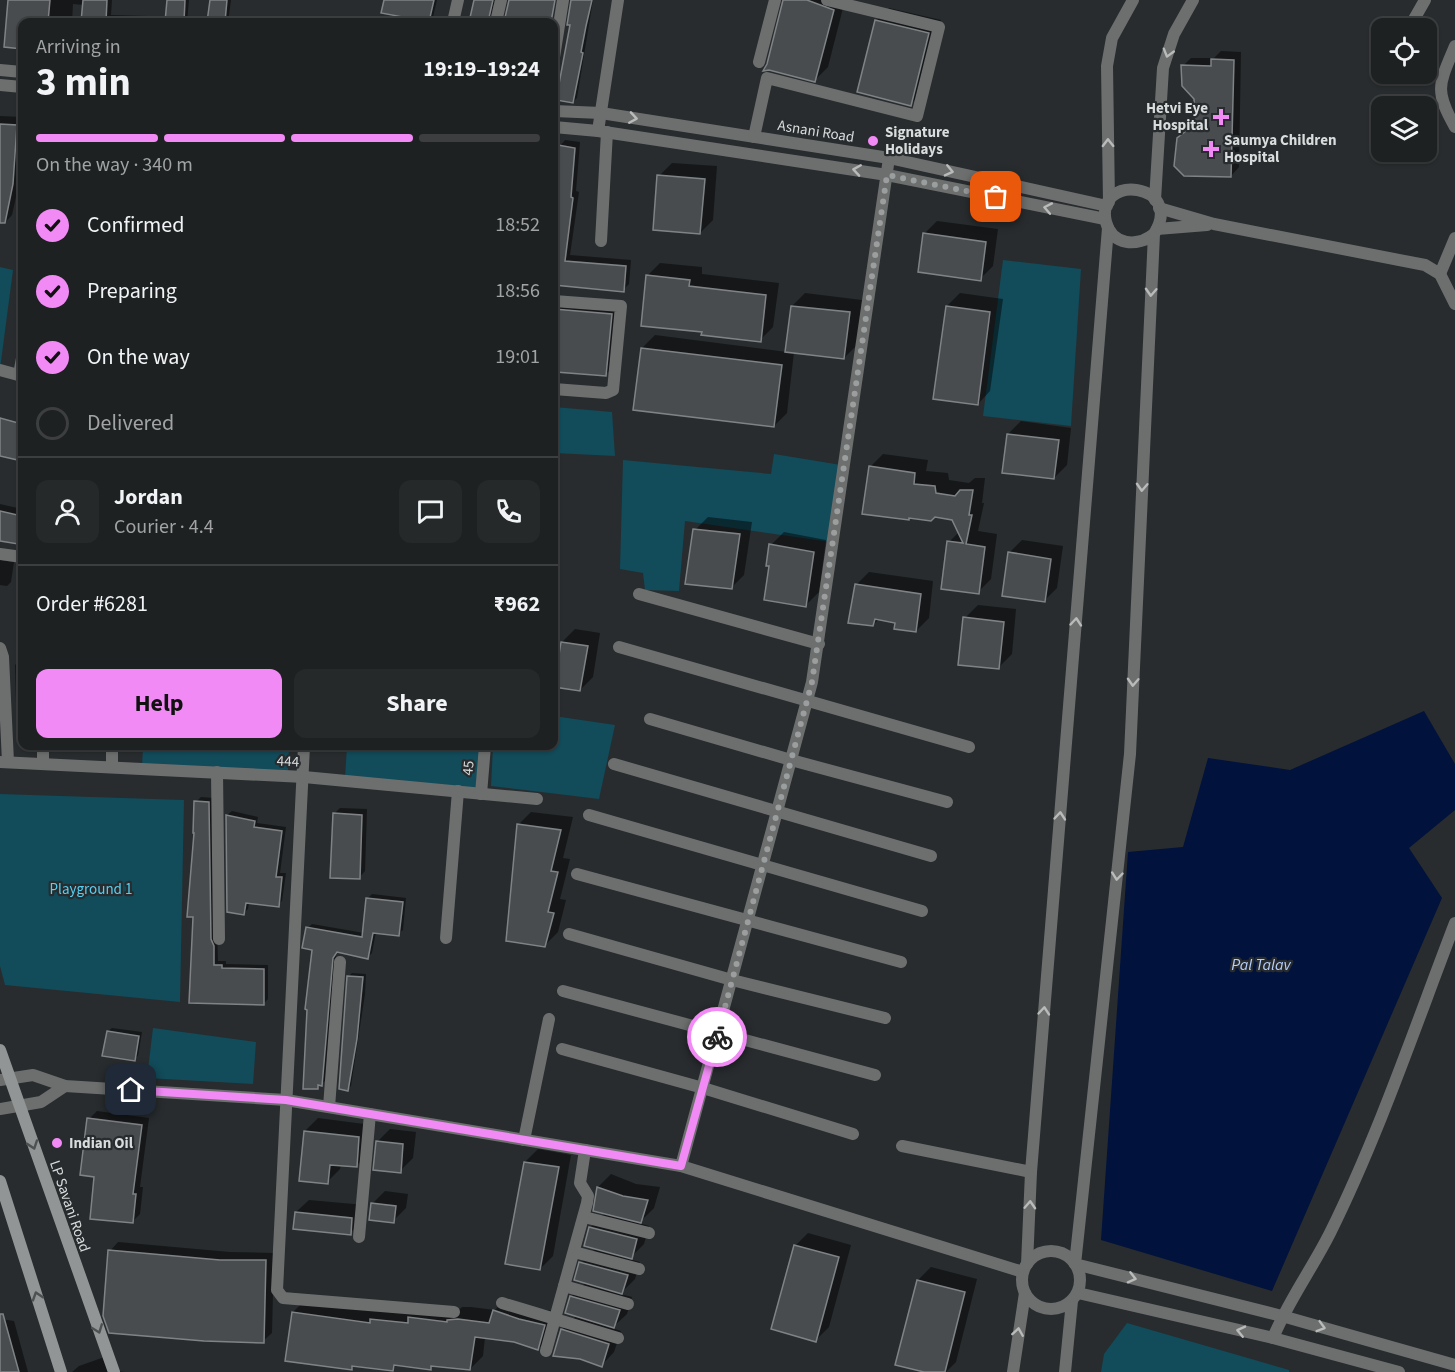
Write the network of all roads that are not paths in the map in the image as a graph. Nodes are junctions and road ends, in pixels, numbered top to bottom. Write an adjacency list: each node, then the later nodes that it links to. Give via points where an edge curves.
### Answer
1 (458, 0): 10 (street)
2 (501, 0): 11 (street)
3 (563, 0): 13 (street)
4 (618, 0): 21 (street)
5 (775, 0): 15 (street)
6 (827, 0): 25 (street, via 939,27 917,116 767,78)
7 (1132, 0): 28 (street, one-way to 7, via 1107,66 1112,38)
8 (1192, 0): 29 (street, one-way to 29, via 1174,34 1163,68)
9 (1425, 0): 12 (street)
10 (454, 18)
11 (497, 18)
12 (1415, 18)
13 (558, 32)
14 (1455, 46): 23 (street, via 1440,94)
15 (759, 62)
16 (0, 70): 17 (street)
17 (18, 72)
18 (0, 85): 19 (street)
19 (18, 87)
20 (558, 111): 21 (street, Asnani Road)
21 (601, 113): 24 (street); 25 (street, Asnani Road, one-way to 25)
22 (558, 127): 24 (street)
23 (1455, 127)
24 (603, 131): 27 (street, one-way to 24); 34 (street)
25 (754, 137): 26 (street, Asnani Road)
26 (890, 158): 27 (street); 28 (street, Asnani Road, one-way to 28)
27 (887, 175): 30 (street, one-way to 27); 44 (street)
28 (1108, 204): 29 (street, via 1123,190 1132,188 1149,194); 30 (street)
29 (1157, 204): 31 (street); 32 (street, via 1161,217)
30 (1107, 224): 32 (street, via 1113,236 1130,243 1138,243); 99 (street, one-way to 30)
31 (1214, 224): 32 (street); 35 (street, via 1385,256 1425,265)
32 (1155, 232): 105 (street, one-way to 105, via 1130,754)
33 (1455, 238): 35 (street)
34 (602, 241)
35 (1440, 274): 37 (street)
36 (558, 301): 40 (street, via 621,306 613,390 606,393)
37 (1455, 304)
38 (0, 370): 39 (street)
39 (18, 374)
40 (558, 389)
41 (0, 554): 42 (street)
42 (18, 556)
43 (639, 594): 44 (street)
44 (819, 644): 47 (street)
45 (619, 647): 47 (street)
46 (0, 648): 55 (street)
47 (807, 700): 49 (street); 54 (street)
48 (650, 719): 54 (street)
49 (969, 747)
50 (43, 750): 56 (street)
51 (112, 750): 58 (street)
52 (304, 750): 60 (street)
53 (485, 750): 62 (street, 45)
54 (791, 760): 64 (street); 65 (street)
55 (4, 762): 56 (street, 444)
56 (43, 763): 58 (street, 444)
57 (614, 765): 65 (street)
58 (112, 766): 59 (street, 444)
59 (218, 772): 60 (street, 444); 75 (street)
60 (304, 777): 61 (street, 444); 89 (street)
61 (458, 791): 62 (street, 444); 74 (street)
62 (481, 794): 63 (street, 444)
63 (537, 799)
64 (947, 802)
65 (777, 811): 67 (street); 68 (street)
66 (589, 815): 68 (street)
67 (931, 856)
68 (763, 865): 70 (street); 71 (street)
69 (577, 874): 71 (street)
70 (922, 911)
71 (748, 922): 77 (street); 78 (street)
72 (1455, 923): 114 (street, via 1329,1234)
73 (569, 934): 78 (street)
74 (446, 938)
75 (219, 939)
76 (340, 962): 91 (street)
77 (901, 962)
78 (732, 980): 80 (street); 82 (street)
79 (563, 991): 82 (street)
80 (885, 1018)
81 (549, 1019): 95 (street)
82 (718, 1031): 85 (street); 88 (street)
83 (562, 1049): 88 (street)
84 (0, 1050): 86 (main road, LP Savani Road)
85 (875, 1075)
86 (5, 1079): 87 (street, via 33,1075); 90 (main road, LP Savani Road)
87 (65, 1086): 89 (street); 90 (street, via 41,1102)
88 (703, 1088): 94 (street); 98 (street)
89 (286, 1100): 91 (street); 113 (street, via 277,1290 283,1298)
90 (19, 1106): 92 (street); 122 (main road, LP Savani Road, one-way to 122)
91 (329, 1107): 93 (street)
92 (0, 1109)
93 (370, 1114): 95 (street); 103 (street)
94 (853, 1134)
95 (524, 1140): 97 (street)
96 (902, 1146): 99 (street)
97 (585, 1150): 98 (street); 101 (street, via 580,1183 588,1196)
98 (681, 1166): 106 (street)
99 (1031, 1172): 106 (street, one-way to 99)
100 (0, 1181): 121 (main road, one-way to 100)
101 (584, 1216): 102 (street); 104 (street)
102 (649, 1233)
103 (358, 1237)
104 (574, 1252): 107 (street); 108 (street)
105 (1075, 1264): 106 (street, via 1051,1251 1042,1253); 110 (street, via 1080,1274); 114 (street, one-way to 114)
106 (1025, 1268): 109 (street)
107 (639, 1269)
108 (564, 1286): 112 (street); 115 (street)
109 (1025, 1293): 110 (street, via 1035,1305 1054,1310); 120 (street, one-way to 109)
110 (1075, 1297): 117 (street, one-way to 110); 124 (street)
111 (502, 1303): 115 (street)
112 (628, 1304)
113 (454, 1312)
114 (1282, 1316): 117 (street); 119 (street, one-way to 119)
115 (555, 1319): 116 (street); 118 (street)
116 (618, 1338)
117 (1273, 1338): 125 (street)
118 (546, 1351)
119 (1455, 1365)
120 (1013, 1366): 123 (street)
121 (61, 1372)
122 (114, 1372)
123 (1006, 1372)
124 (1065, 1372)
125 (1399, 1372)

